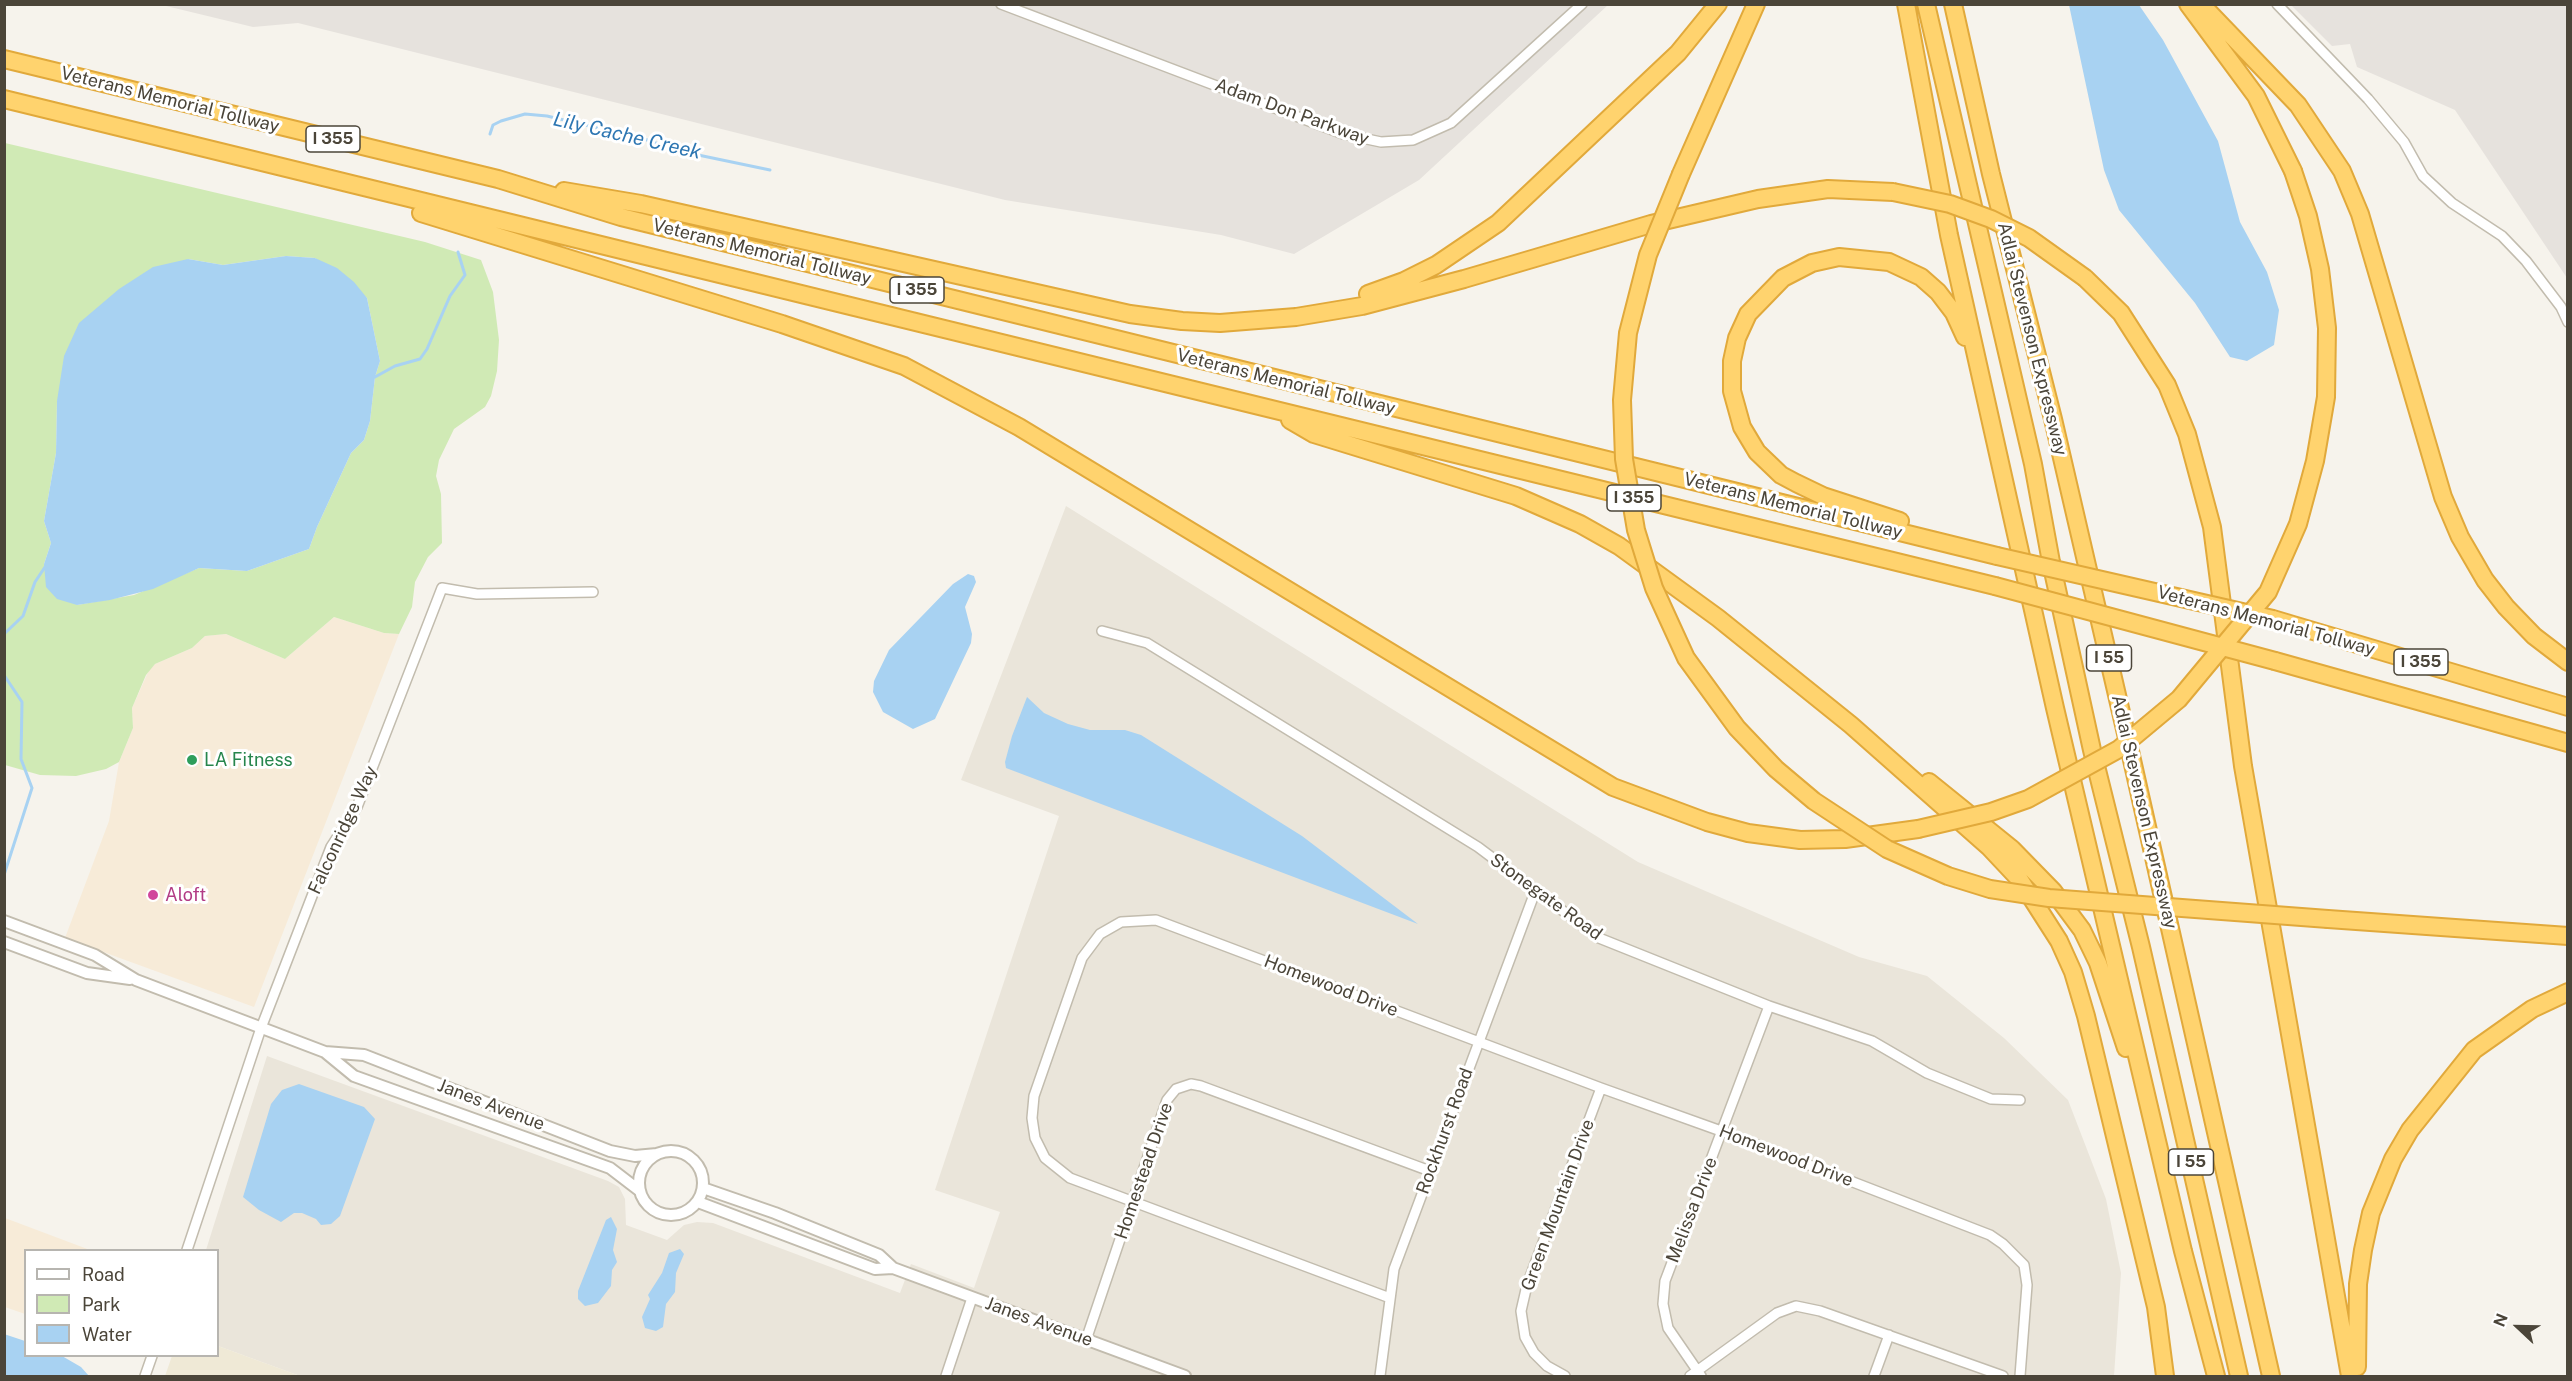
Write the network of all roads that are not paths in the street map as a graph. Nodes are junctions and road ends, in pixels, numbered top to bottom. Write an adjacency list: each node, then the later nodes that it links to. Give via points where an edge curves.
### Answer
1 (1001, 4): 2 (street, Adam Don Parkway, via 1343,134 1381,142 1413,140 1451,123)
2 (1582, 4)
3 (1718, 4): 15 (highway, via 1678,53 1479,237 1404,281)
4 (1756, 4): 28 (highway, bridge, via 1648,255 1628,333 1621,420 1626,476 1644,560 1676,639 1708,692 1737,728 1776,769 1836,816 1887,849 1948,876 1990,889 2049,898)
5 (1906, 4): 18 (highway, via 1949,235)
6 (1926, 4): 64 (highway, Adlai Stevenson Expressway / I 55, via 2033,464 2092,750)
7 (1953, 4): 65 (highway, Adlai Stevenson Expressway / I 55, via 2075,511)
8 (2188, 4): 13 (highway, bridge, via 2256,96 2293,171 2320,269 2327,328 2326,397 2315,461 2298,524 2268,592 2179,699 2119,749 2028,799 1991,812 1918,829 1845,839 1800,840 1748,833 1678,813 1613,787 1019,427 904,366 782,324)
9 (2200, 4): 22 (highway, via 2298,105 2342,171 2360,214 2443,497 2460,537 2506,607 2534,636)
10 (2277, 4): 16 (street, via 2368,99 2404,142 2423,176 2452,203 2502,236 2526,261)
11 (4, 59): 14 (highway, Veterans Memorial Tollway / I 355)
12 (4, 99): 13 (highway, Veterans Memorial Tollway / I 355)
13 (274, 167): 17 (highway, Veterans Memorial Tollway / I 355)
14 (498, 179): 15 (highway, via 641,204 1130,314 1220,323); 19 (highway, Veterans Memorial Tollway / I 355, via 621,217)
15 (1296, 317): 66 (highway, bridge, via 1373,303 1651,224 1758,199 1828,189 1893,192 1950,204 1991,219 2029,238 2085,278 2121,313 2168,385 2187,434 2212,527 2243,765)
16 (2568, 322)
17 (1274, 411): 24 (highway, via 1314,434 1516,496 1580,524 1619,546 1718,618); 25 (highway, Veterans Memorial Tollway / I 355, bridge, via 1995,586)
18 (2007, 485): 19 (highway, via 1964,335 1954,313 1921,278 1873,258 1823,259 1783,278 1748,314 1735,348 1732,391 1742,427 1768,464 1823,496 1950,536); 38 (highway)
19 (1990, 554): 23 (highway, Veterans Memorial Tollway / I 355, bridge, via 2273,619)
20 (593, 592): 33 (street, Falconridge Way, via 477,594 442,588 357,807 331,847)
21 (1102, 631): 26 (street, Stonegate Road, via 1147,643 1478,847)
22 (2568, 662)
23 (2568, 707)
24 (1851, 725): 38 (highway, via 1951,798 2012,849 2054,891 2082,930 2098,963); 62 (highway, via 1989,847 2020,880 2059,941 2086,1016 2156,1307)
25 (2568, 743)
26 (1534, 892): 32 (street, Stonegate Road, via 1599,938); 34 (street, Rockhurst Road)
27 (4, 921): 30 (street, Janes Avenue, via 95,955)
28 (2568, 936)
29 (4, 942): 30 (street, Janes Avenue, via 87,973)
30 (136, 980): 33 (street, Janes Avenue)
31 (2568, 992): 67 (highway, via 2532,1010 2474,1050 2410,1130 2393,1159 2371,1213 2362,1250 2356,1314)
32 (1769, 1006): 37 (street, Stonegate Road, via 1872,1041 1927,1073 1992,1099); 39 (street, Melissa Drive)
33 (261, 1028): 35 (street, Janes Avenue); 46 (street, Falconridge Way)
34 (1478, 1042): 36 (street, Homewood Drive); 41 (street, Rockhurst Road); 45 (street, Homewood Drive, via 1156,920 1121,922 1100,934 1082,958 1034,1096 1032,1118 1035,1138 1053,1165 1070,1178)
35 (325, 1052): 40 (street, Janes Avenue, via 364,1055 610,1151 635,1156); 43 (street, Janes Avenue, via 354,1076 610,1168)
36 (1601, 1089): 39 (street, Homewood Drive); 58 (street, Green Mountain Drive, via 1527,1285 1521,1311 1525,1337 1534,1353)
37 (2020, 1100)
38 (2154, 1127): 63 (highway)
39 (1721, 1131): 53 (street, Melissa Drive, via 1664,1291 1668,1328); 61 (street, Homewood Drive, via 1990,1235 2004,1244 2024,1265 2027,1286)
40 (657, 1154): 42 (street, Janes Avenue, via 668,1151 691,1157 703,1176); 43 (street, via 642,1169)
41 (1430, 1171): 45 (street, Homestead Drive, via 1191,1084 1176,1089 1167,1100); 49 (street, Rockhurst Road, via 1394,1269)
42 (703, 1188): 44 (street); 47 (street, Janes Avenue, via 879,1254)
43 (640, 1191): 44 (street, Janes Avenue, via 650,1208 669,1216 689,1210)
44 (698, 1202): 47 (street, Janes Avenue, via 875,1269)
45 (1133, 1202): 49 (street, Homewood Drive); 51 (street, Homestead Drive)
46 (188, 1249)
47 (893, 1268): 48 (street, Janes Avenue)
48 (972, 1298): 51 (street, Janes Avenue); 55 (street)
49 (1390, 1298): 57 (street, Rockhurst Road)
50 (1889, 1335): 53 (street, via 1796,1306 1777,1313); 59 (street); 60 (street)
51 (1086, 1340): 56 (street, Janes Avenue)
52 (152, 1357): 54 (street)
53 (1696, 1375)
54 (145, 1377)
55 (946, 1377)
56 (1185, 1377)
57 (1380, 1377)
58 (1565, 1377)
59 (1874, 1377)
60 (2003, 1377)
61 (2020, 1377)
62 (2165, 1377)
63 (2216, 1377)
64 (2239, 1377)
65 (2272, 1377)
66 (2350, 1377)
67 (2357, 1377)

